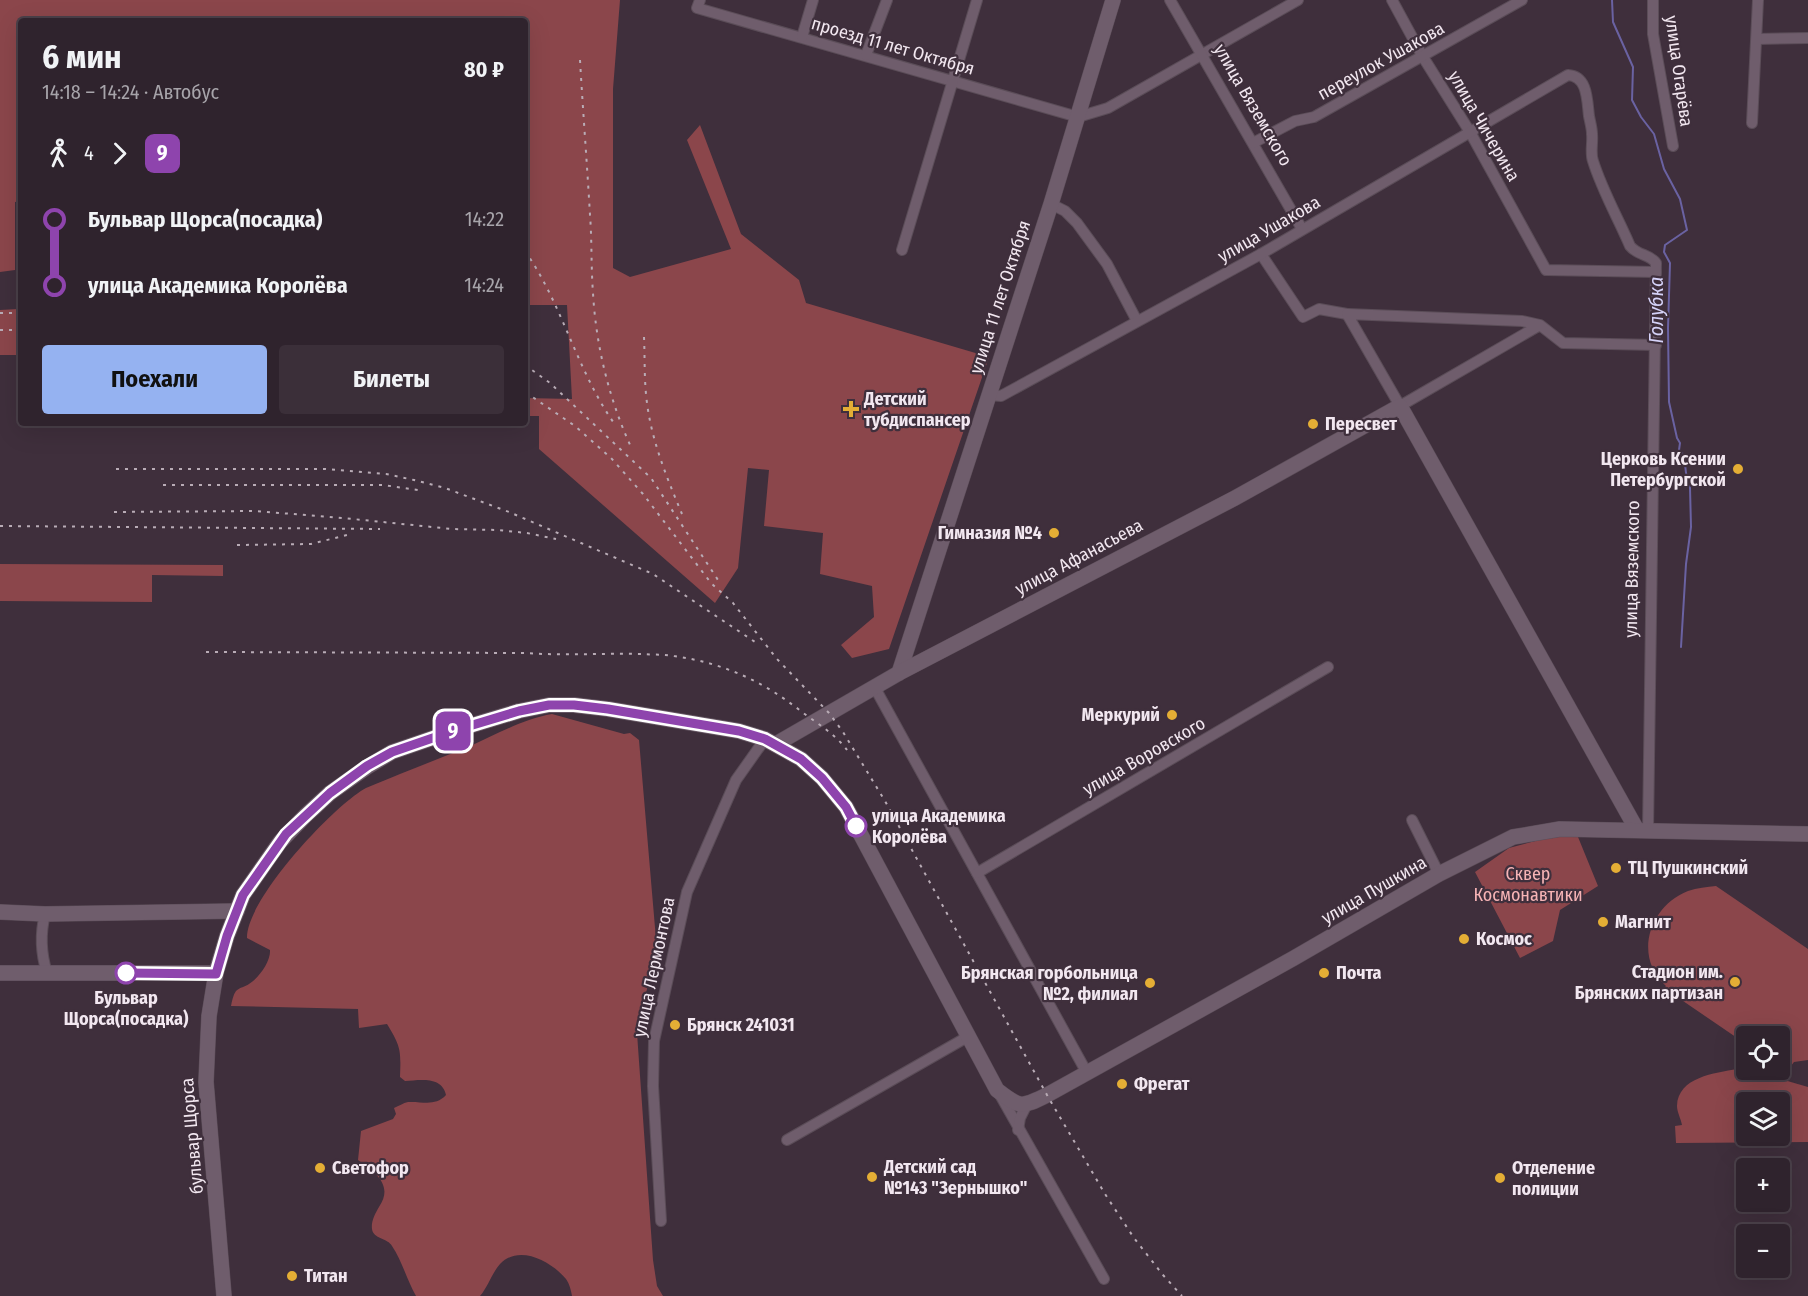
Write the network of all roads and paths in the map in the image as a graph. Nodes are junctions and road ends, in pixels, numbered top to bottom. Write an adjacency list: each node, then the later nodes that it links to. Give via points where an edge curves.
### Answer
1 (813, 0): 12 (street)
2 (887, 0): 15 (street)
3 (977, 0): 18 (street)
4 (1113, 0): 19 (street, улица 11 лет Октября)
5 (1170, 0): 16 (street, улица Вяземского)
6 (1298, 0): 16 (street)
7 (1392, 0): 17 (street, улица Чичерина)
8 (1522, 0): 17 (street, переулок Ушакова)
9 (1653, 0): 23 (street, улица Огарёва, via 1653,34)
10 (1758, 0): 14 (street)
11 (699, 4): 12 (street, проезд 11 лет Октября)
12 (802, 37): 15 (street, проезд 11 лет Октября)
13 (1808, 38): 14 (street)
14 (1757, 39): 20 (street)
15 (866, 55): 18 (street, проезд 11 лет Октября)
16 (1203, 55): 19 (street, via 1108,108); 22 (street, улица Вяземского)
17 (1424, 57): 21 (street, улица Чичерина); 22 (street, переулок Ушакова, via 1314,117 1295,121)
18 (952, 80): 19 (street, проезд 11 лет Октября); 26 (street)
19 (1078, 117): 24 (street, улица 11 лет Октября)
20 (1752, 123)
21 (1470, 132): 25 (street, улица Ушакова); 28 (street, улица Чичерина, via 1546,270); 28 (street, улица Ушакова, via 1573,75 1584,85 1588,98 1592,158 1597,172 1630,246 1653,259)
22 (1253, 143): 25 (street, улица Вяземского)
23 (1673, 146)
24 (1051, 204): 30 (street, via 1077,223 1107,264); 33 (street, улица 11 лет Октября)
25 (1302, 230): 27 (street, улица Ушакова)
26 (902, 250)
27 (1261, 254): 29 (street, via 1303,317 1319,309); 30 (street, улица Ушакова)
28 (1656, 272): 32 (street, улица Вяземского)
29 (1347, 314): 31 (street); 34 (street)
30 (1137, 321): 33 (street, улица Ушакова, via 1001,396)
31 (1540, 325): 32 (street, via 1563,343); 34 (street)
32 (1656, 345): 40 (street, улица Вяземского)
33 (989, 395): 36 (street, улица 11 лет Октября)
34 (1400, 406): 36 (street, улица Афанасьева, via 1234,498); 40 (street)
35 (1328, 667): 42 (street, улица Воровского)
36 (899, 673): 37 (street, улица Афанасьева)
37 (875, 688): 38 (street, улица Афанасьева); 42 (street)
38 (770, 741): 44 (street, via 739,731 574,705 519,711 456,730 392,752 330,793 280,842 243,895); 50 (street, via 801,759 846,807); 56 (street, улица Лермонтова, via 736,780 687,892 654,1041)
39 (1412, 820): 43 (street)
40 (1642, 830): 41 (street, улица Пушкина); 43 (street, улица Пушкина, via 1560,829 1513,837)
41 (1808, 834)
42 (977, 873): 51 (street)
43 (1439, 874): 51 (street, улица Пушкина)
44 (237, 911): 46 (street); 49 (street, бульвар Щорса)
45 (0, 912): 46 (street)
46 (45, 914): 48 (street, via 43,960)
47 (0, 973): 48 (street)
48 (47, 973): 49 (street)
49 (216, 974): 58 (street, бульвар Щорса, via 209,1016 206,1082)
50 (969, 1036): 52 (street); 55 (street)
51 (1088, 1073): 53 (street, улица Пушкина)
52 (997, 1090): 53 (street, via 1015,1104); 54 (street)
53 (1027, 1104): 54 (street)
54 (1018, 1130): 57 (street)
55 (787, 1140)
56 (661, 1221)
57 (1104, 1279)
58 (224, 1296)

